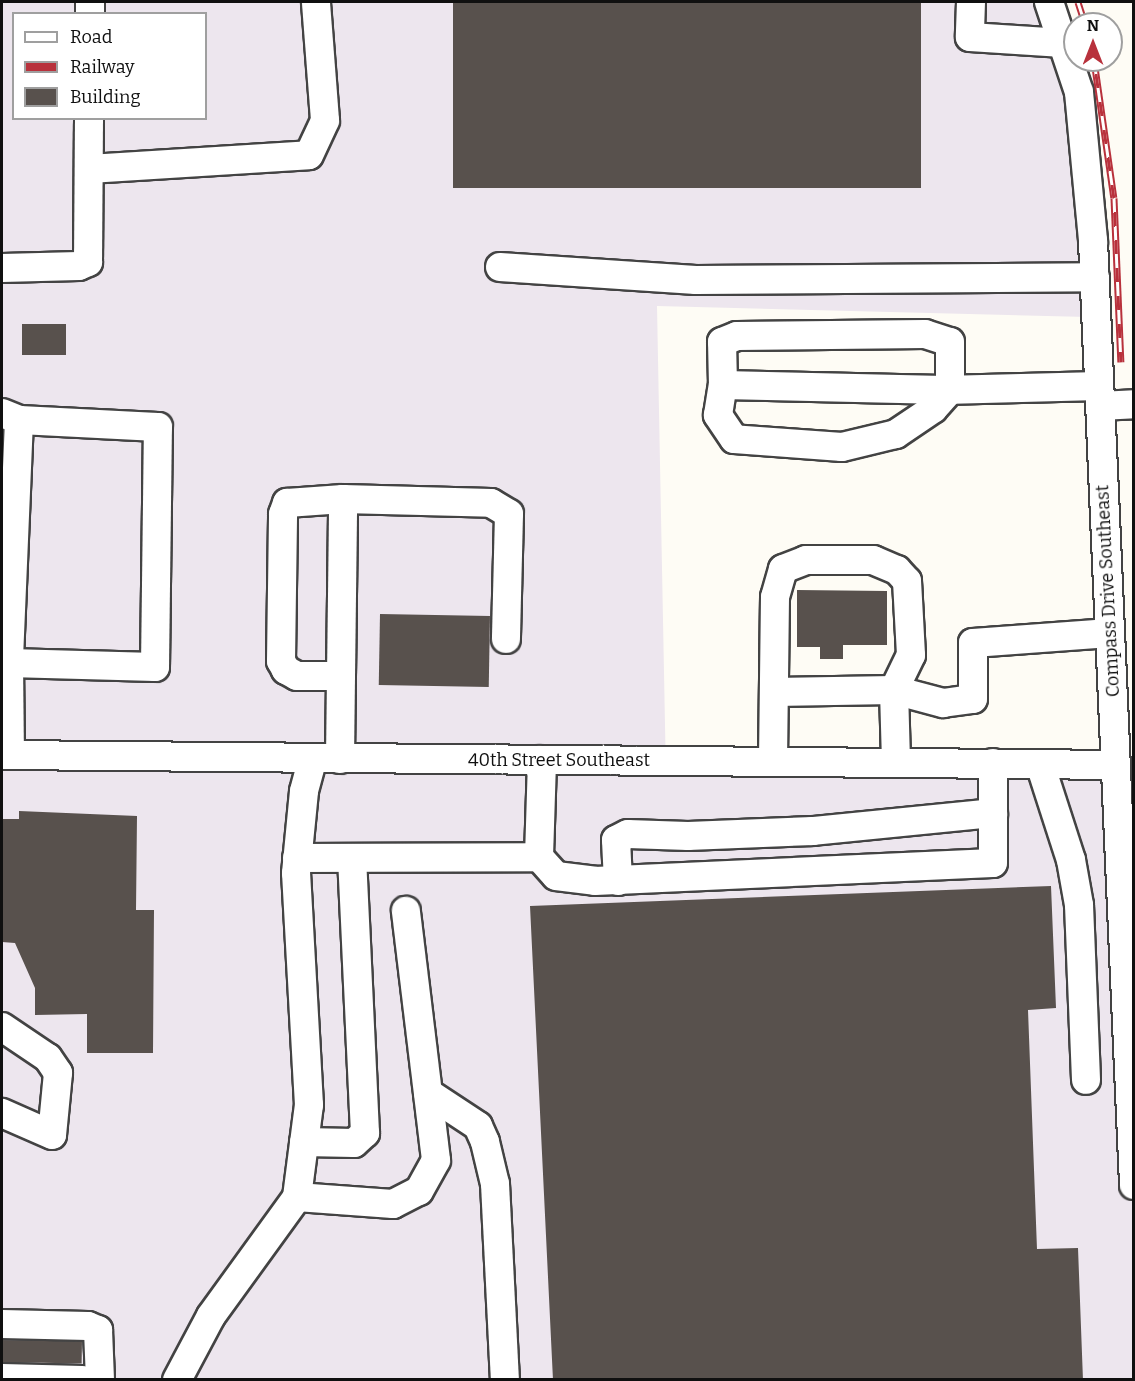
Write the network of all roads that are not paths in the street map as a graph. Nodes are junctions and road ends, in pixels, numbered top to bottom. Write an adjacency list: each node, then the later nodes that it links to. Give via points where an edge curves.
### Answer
1 (316, 2): 7 (street, via 325,120 309,155)
2 (971, 2): 4 (street, via 970,37)
3 (1049, 2): 4 (street, Compass Drive Southeast)
4 (1063, 43)
5 (1072, 72): 10 (street, Compass Drive Southeast, via 1079,92)
6 (89, 120): 7 (street)
7 (89, 169): 9 (street, via 88,262 79,266)
8 (500, 267): 10 (street, via 696,280)
9 (2, 268)
10 (1095, 277): 13 (street, Compass Drive Southeast)
11 (723, 386): 12 (street); 12 (street, via 718,415 735,440 842,447 896,434 933,409); 12 (street, via 722,342 738,336 925,334 950,342)
12 (950, 390): 13 (street)
13 (1100, 396): 14 (street); 17 (street, Compass Drive Southeast)
14 (1134, 404)
15 (10, 417): 19 (street); 19 (street, via 158,426 155,667)
16 (343, 499): 18 (street, via 491,503 509,514); 20 (street); 20 (street, via 296,499 287,503 283,514 281,661 297,676)
17 (1110, 633): 21 (street, via 973,643 973,699 943,703); 30 (street, Compass Drive Southeast)
18 (506, 639)
19 (5, 663): 23 (street)
20 (341, 676): 24 (street)
21 (894, 690): 22 (street); 22 (street, via 911,655 907,581 897,570 873,560 806,560 783,569 776,582); 27 (street)
22 (774, 692): 26 (street)
23 (6, 755): 24 (street, 40th Street Southeast)
24 (327, 758): 25 (street, 40th Street Southeast); 33 (street, via 304,791)
25 (542, 760): 26 (street, 40th Street Southeast); 32 (street)
26 (773, 761): 27 (street, 40th Street Southeast)
27 (896, 762): 28 (street, 40th Street Southeast)
28 (993, 763): 29 (street, 40th Street Southeast); 31 (street)
29 (1040, 764): 30 (street, 40th Street Southeast); 38 (street, via 1071,860 1079,904)
30 (1116, 765): 42 (street, Compass Drive Southeast)
31 (993, 813): 35 (street, via 813,831 688,837 628,834 616,840); 35 (street, via 993,863)
32 (539, 857): 34 (street); 35 (street, via 556,876)
33 (297, 858): 34 (street); 41 (street, via 309,1105)
34 (352, 858): 41 (street, via 365,1133 354,1143)
35 (618, 881)
36 (406, 911): 39 (street)
37 (2, 1027): 40 (street, via 48,1058 58,1073 52,1135)
38 (1086, 1080)
39 (428, 1093): 43 (street, via 436,1160 419,1191 393,1204); 49 (street, via 478,1126 485,1142 495,1184)
40 (2, 1113)
41 (304, 1142): 43 (street)
42 (1134, 1185)
43 (297, 1197): 48 (street, via 211,1316)
44 (2, 1324): 47 (street, via 88,1326 98,1330)
45 (2, 1378): 46 (street)
46 (82, 1380)
47 (100, 1380)
48 (177, 1380)
49 (505, 1380)

